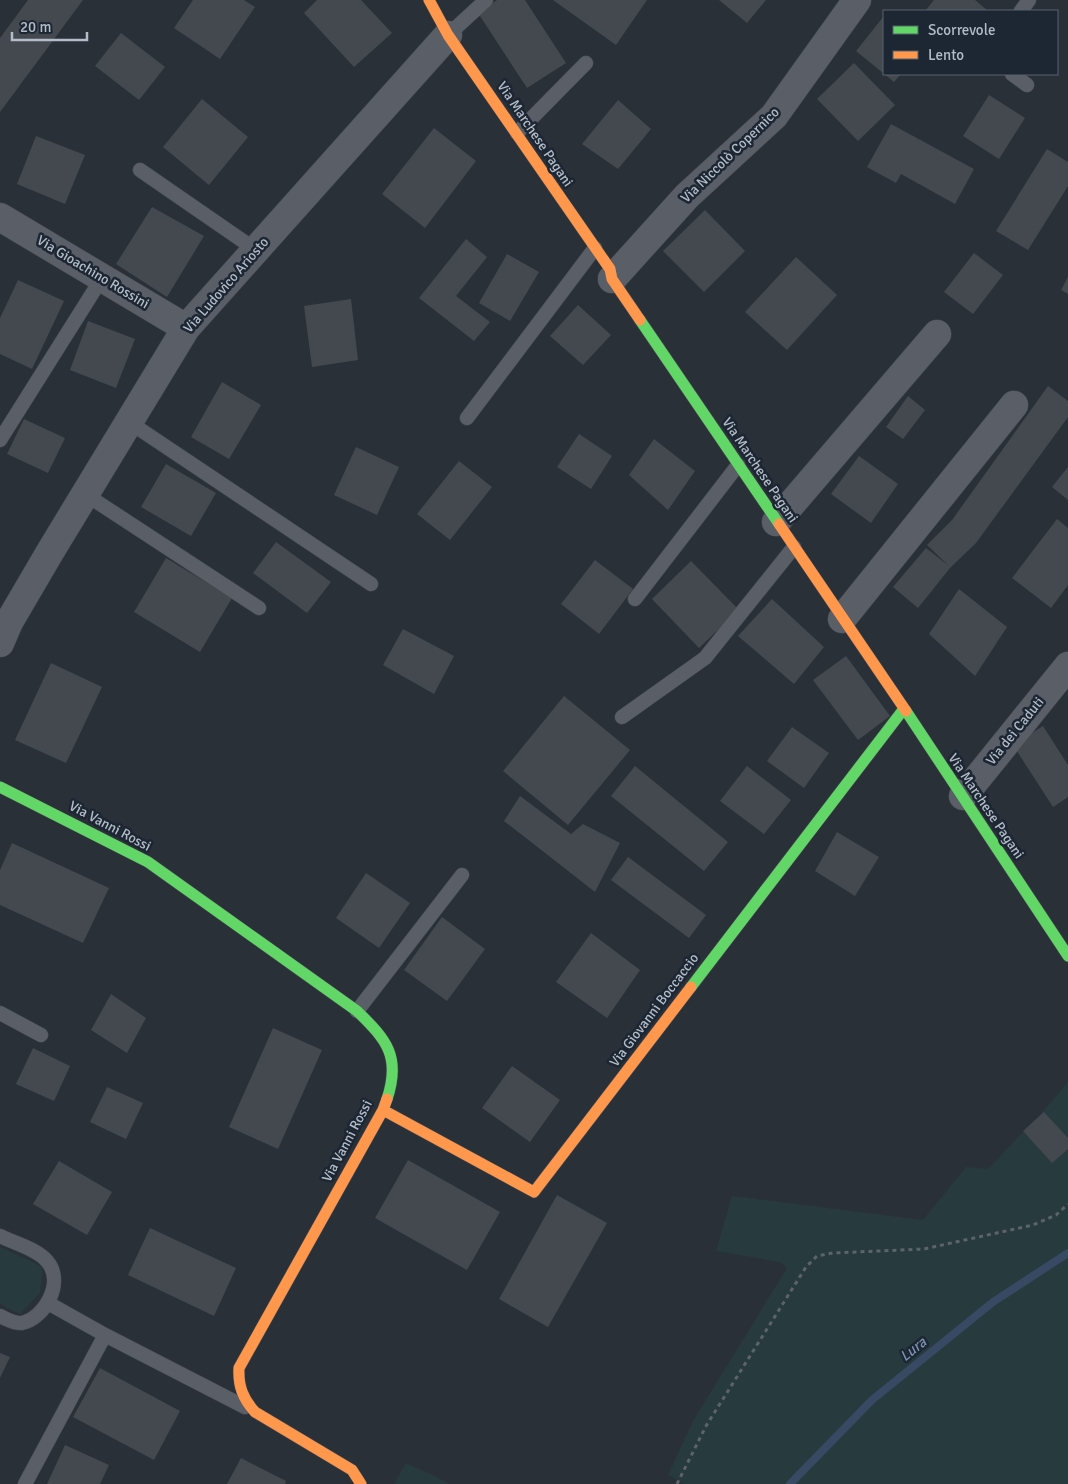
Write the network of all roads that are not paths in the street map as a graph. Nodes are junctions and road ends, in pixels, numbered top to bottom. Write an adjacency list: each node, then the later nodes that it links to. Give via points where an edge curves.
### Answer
1 (429, 0): 4 (street, Via Marchese Pagani)
2 (486, 0): 4 (lane)
3 (857, 0): 14 (street, Via Niccolò Copernico, via 774,116 687,196)
4 (448, 35): 8 (street, Via Marchese Pagani); 12 (street, Via Ludovico Ariosto)
5 (586, 63): 8 (lane)
6 (1013, 75): 7 (lane)
7 (1027, 85)
8 (517, 133): 11 (street, Via Marchese Pagani)
9 (140, 170): 12 (lane)
10 (0, 217): 13 (street, Via Gioachino Rossini)
11 (595, 248): 14 (street, Via Marchese Pagani, via 610,269); 18 (lane)
12 (256, 250): 15 (street, Via Ludovico Ariosto)
13 (102, 278): 15 (street, Via Gioachino Rossini); 20 (lane)
14 (612, 279): 21 (street, Via Marchese Pagani)
15 (186, 328): 19 (street, Via Ludovico Ariosto)
16 (936, 334): 23 (street)
17 (1014, 405): 28 (street)
18 (467, 418)
19 (129, 422): 22 (street, Via Ludovico Ariosto); 25 (lane)
20 (0, 440)
21 (738, 465): 23 (street, Via Marchese Pagani); 26 (lane)
22 (85, 494): 27 (lane); 29 (street, Via Ludovico Ariosto, via 9,622)
23 (776, 522): 24 (street, Via Marchese Pagani)
24 (794, 547): 28 (street, Via Marchese Pagani); 32 (lane, via 706,658)
25 (370, 584)
26 (635, 599)
27 (259, 608)
28 (842, 619): 31 (street, Via Marchese Pagani)
29 (0, 643)
30 (1068, 666): 34 (street, Via dei Caduti)
31 (904, 710): 34 (street, Via Marchese Pagani); 40 (street, Via Giovanni Boccaccio, via 534,1192)
32 (622, 717)
33 (0, 787): 37 (street, Via Vanni Rossi, via 148,862)
34 (963, 796): 36 (street, Via Marchese Pagani)
35 (462, 875): 37 (lane)
36 (1068, 956)
37 (357, 1011): 40 (street, Via Vanni Rossi, via 380,1032 392,1052 392,1079)
38 (0, 1013): 39 (lane)
39 (42, 1035)
40 (382, 1110): 45 (street, Via Vanni Rossi, via 239,1368 242,1392)
41 (0, 1236): 42 (lane, via 37,1253 48,1262 53,1284)
42 (48, 1303): 43 (lane, via 31,1320 20,1324); 44 (lane)
43 (0, 1316)
44 (105, 1335): 45 (lane); 46 (lane)
45 (255, 1412): 47 (street, Via Vanni Rossi, via 352,1470)
46 (25, 1484)
47 (361, 1484)

